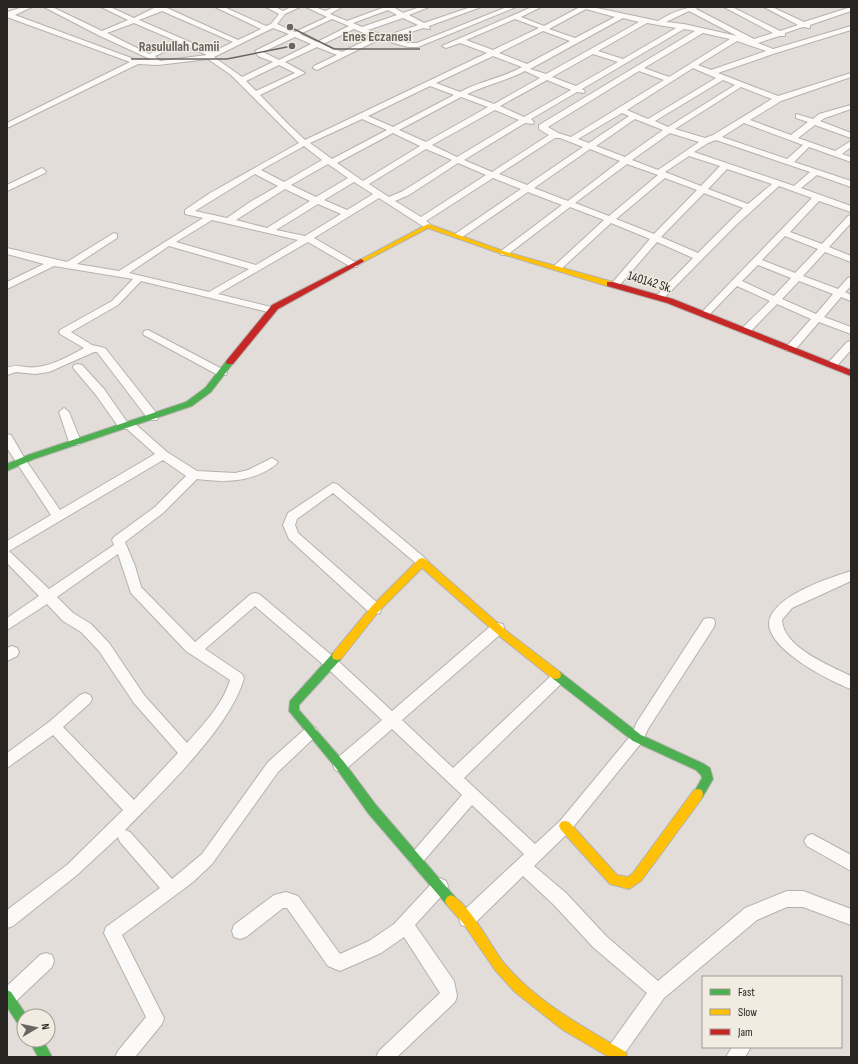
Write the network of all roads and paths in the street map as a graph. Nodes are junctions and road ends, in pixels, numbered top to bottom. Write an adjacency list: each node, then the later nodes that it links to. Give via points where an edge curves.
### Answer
1 (30, 7): 24 (street)
2 (47, 7): 43 (street)
3 (104, 7): 29 (street)
4 (162, 7): 29 (street); 55 (street)
5 (218, 7): 38 (street)
6 (269, 7): 23 (street)
7 (297, 7): 23 (street)
8 (309, 7): 25 (street)
9 (339, 7): 25 (street)
10 (391, 7): 26 (street); 33 (street)
11 (426, 7): 26 (street)
12 (459, 7): 21 (street)
13 (478, 7): 21 (street)
14 (513, 7): 30 (street)
15 (538, 7): 27 (street)
16 (584, 7): 22 (street, via 607,13); 39 (street)
17 (727, 7): 45 (street)
18 (767, 7): 37 (street)
19 (693, 8): 32 (street); 56 (street)
20 (851, 9): 37 (street)
21 (467, 11): 30 (street); 35 (street)
22 (620, 12): 31 (street); 52 (street)
23 (283, 13): 34 (street)
24 (8, 14): 53 (street)
25 (324, 14): 28 (street)
26 (402, 15): 35 (street); 41 (street)
27 (516, 17): 39 (street); 51 (street)
28 (332, 18): 33 (street); 44 (street)
29 (133, 20): 43 (street); 54 (street)
30 (482, 20): 46 (street)
31 (647, 20): 32 (street); 60 (street)
32 (661, 22): 36 (street)
33 (346, 24): 41 (street)
34 (273, 25): 38 (street); 44 (street)
35 (424, 26): 46 (street); 49 (street)
36 (684, 26): 42 (street); 68 (street)
37 (805, 26): 45 (street); 48 (street)
38 (265, 28): 55 (street)
39 (544, 28): 52 (street); 62 (street)
40 (851, 28): 48 (street)
41 (357, 29): 47 (street); 57 (street)
42 (702, 30): 50 (street); 73 (street)
43 (104, 33): 53 (street); 64 (street)
44 (296, 34): 57 (street); 67 (street, via 259,51 260,54)
45 (780, 34): 56 (street); 58 (street)
46 (444, 35): 49 (street, via 418,45 408,45)
47 (380, 36): 49 (street); 63 (street)
48 (825, 36): 58 (street)
49 (388, 38)
50 (735, 39): 56 (street); 70 (street)
51 (460, 40): 59 (street); 62 (street)
52 (576, 41): 72 (street)
53 (82, 42): 66 (street)
54 (181, 42): 64 (street); 65 (street)
55 (238, 42): 65 (street)
56 (753, 42): 61 (street)
57 (318, 44): 63 (street); 67 (street)
58 (800, 44): 61 (street)
59 (446, 46)
60 (591, 51): 68 (street); 76 (street)
61 (773, 51): 74 (street)
62 (491, 54): 72 (street); 80 (street)
63 (342, 55): 71 (street)
64 (150, 56): 69 (street)
65 (211, 56): 69 (street); 79 (street)
66 (136, 62): 69 (street); 97 (street)
67 (279, 62): 79 (street); 83 (street, via 301,73)
68 (623, 62): 82 (street)
69 (158, 63)
70 (691, 66): 74 (street); 78 (street)
71 (317, 68)
72 (526, 68): 76 (street); 84 (street, via 509,77 477,86)
73 (639, 69): 78 (street); 85 (street)
74 (710, 73): 77 (street)
75 (851, 76): 86 (street)
76 (547, 77): 82 (street); 87 (street)
77 (721, 78): 81 (street); 95 (street)
78 (669, 79): 89 (street)
79 (242, 80): 83 (street)
80 (430, 83): 84 (street); 90 (street)
81 (740, 86): 86 (street); 100 (street)
82 (576, 89): 85 (street); 93 (street)
83 (256, 94): 107 (street)
84 (461, 94): 87 (street); 99 (street)
85 (592, 97): 98 (street)
86 (778, 99): 94 (street)
87 (495, 106): 93 (street); 109 (street)
88 (851, 106): 96 (street, via 822,116)
89 (620, 110): 91 (street); 104 (street)
90 (362, 116): 99 (street); 107 (street)
91 (634, 116): 95 (street); 110 (street)
92 (799, 116): 96 (street)
93 (525, 120): 98 (street); 113 (street)
94 (743, 120): 102 (street); 105 (street)
95 (648, 122): 100 (street)
96 (814, 122): 103 (street); 105 (street)
97 (7, 126)
98 (542, 127): 101 (street)
99 (394, 130): 109 (street); 116 (street)
100 (669, 130): 106 (street); 114 (street)
101 (557, 136): 104 (street); 123 (street, via 553,136)
102 (716, 137): 106 (street); 117 (street)
103 (851, 137): 112 (street)
104 (573, 139): 110 (street)
105 (791, 139): 108 (street)
106 (705, 141): 111 (street)
107 (306, 144): 116 (street); 120 (street, via 286,152)
108 (807, 145): 112 (street); 117 (street)
109 (425, 146): 113 (street); 126 (street)
110 (590, 146): 114 (street); 130 (street)
111 (688, 152): 118 (street); 122 (street)
112 (836, 155): 115 (street)
113 (459, 159): 123 (street); 136 (street, via 406,193)
114 (625, 159): 122 (street); 137 (street)
115 (851, 160)
116 (329, 161): 124 (street); 128 (street)
117 (788, 162): 121 (street)
118 (726, 165): 125 (street); 131 (street)
119 (42, 171): 129 (street)
120 (255, 171): 128 (street); 141 (street, via 188,212)
121 (815, 172): 127 (street); 132 (street)
122 (662, 174): 131 (street); 143 (street)
123 (492, 175): 130 (street); 144 (street)
124 (354, 178): 126 (street); 135 (street)
125 (778, 183): 132 (street); 138 (street)
126 (364, 184): 133 (street)
127 (851, 184)
128 (286, 185): 135 (street); 145 (street)
129 (7, 188)
130 (527, 188): 137 (street); 150 (street)
131 (702, 189): 138 (street); 151 (street)
132 (796, 189): 134 (street)
133 (379, 194): 136 (street); 140 (street)
134 (818, 197): 139 (street); 148 (street)
135 (315, 200): 140 (street); 147 (street)
136 (389, 200): 144 (street)
137 (568, 204): 143 (street); 156 (street)
138 (748, 207): 157 (street)
139 (851, 209)
140 (348, 214): 152 (street)
141 (209, 218): 145 (street); 153 (street)
142 (851, 218): 154 (street)
143 (610, 220): 151 (street); 164 (street)
144 (420, 221): 146 (street)
145 (228, 222): 147 (street)
146 (432, 228): 150 (main road, 140142 Sk.); 162 (main road)
147 (268, 231): 152 (street)
148 (785, 233): 154 (street); 159 (street)
149 (114, 236): 161 (street)
150 (458, 236): 156 (main road, 140142 Sk.)
151 (656, 237): 157 (street); 170 (street)
152 (307, 239): 162 (street); 163 (street)
153 (168, 243): 163 (street); 165 (street)
154 (824, 248): 158 (street); 166 (street)
155 (7, 251): 160 (street)
156 (504, 252): 164 (main road, 140142 Sk.)
157 (700, 258): 174 (street)
158 (851, 259)
159 (756, 261): 166 (street); 169 (street)
160 (54, 262): 161 (street); 171 (street)
161 (69, 265): 165 (street)
162 (354, 266): 177 (main road)
163 (257, 268): 173 (street)
164 (557, 268): 170 (main road, 140142 Sk.)
165 (121, 274): 167 (street)
166 (797, 277): 172 (street); 176 (street)
167 (139, 278): 173 (street); 184 (street, via 115,303 64,332)
168 (851, 280): 172 (street)
169 (735, 282): 176 (street); 178 (street)
170 (615, 285): 174 (main road, 140142 Sk.)
171 (7, 286)
172 (840, 293): 175 (street); 179 (street)
173 (210, 295): 177 (street)
174 (659, 298): 178 (main road, 140142 Sk.)
175 (851, 298)
176 (775, 301): 179 (street); 180 (street)
177 (272, 310): 189 (main road)
178 (705, 314): 180 (main road, 140142 Sk.)
179 (817, 318): 181 (street); 185 (street)
180 (745, 331): 185 (main road, 140142 Sk.)
181 (851, 331)
182 (148, 334): 189 (street)
183 (851, 344): 186 (street)
184 (94, 348): 187 (street, via 38,371 26,372); 192 (street, via 100,350)
185 (790, 349): 186 (main road, 140142 Sk.)
186 (832, 365): 190 (main road, 140142 Sk.)
187 (10, 367)
188 (78, 367): 193 (street)
189 (222, 373): 192 (main road, via 208,390 189,404)
190 (851, 373)
191 (64, 412): 195 (street)
192 (153, 417): 193 (main road)
193 (127, 426): 195 (main road); 196 (street)
194 (7, 438): 197 (street)
195 (75, 442): 197 (main road)
196 (163, 455): 200 (street); 201 (street)
197 (21, 462): 199 (main road); 201 (street)
198 (272, 462): 200 (street, via 247,476 228,478)
199 (7, 468)
200 (194, 475): 202 (street, via 159,510 118,540)
201 (59, 517): 203 (street)
202 (120, 546): 207 (street); 212 (street, via 135,589)
203 (7, 547)
204 (7, 555): 207 (street)
205 (422, 562): 208 (main road); 208 (street, via 333,487 292,516 289,525 293,536); 211 (main road)
206 (851, 576): 215 (street, via 788,604 776,619 777,631 794,651)
207 (47, 596): 210 (street); 221 (street, via 68,616 86,628 104,647 139,699)
208 (375, 608): 213 (main road)
209 (709, 623): 220 (street, via 642,726)
210 (7, 625)
211 (498, 628): 214 (main road); 217 (street)
212 (195, 650): 213 (street, via 255,598); 221 (street, via 236,678 238,683 215,720)
213 (331, 663): 217 (street); 219 (main road, via 294,704 294,711)
214 (558, 678): 220 (main road); 224 (street)
215 (851, 684)
216 (85, 699): 218 (street)
217 (391, 720): 223 (street); 224 (street)
218 (54, 726): 222 (street); 226 (street)
219 (311, 732): 223 (main road); 235 (street, via 273,767 207,859)
220 (637, 738): 227 (street); 227 (main road, via 700,767 706,772 708,779 637,877 628,883 614,880)
221 (187, 753): 226 (street)
222 (7, 761)
223 (340, 765): 231 (main road, via 372,809)
224 (453, 778): 225 (street)
225 (471, 795): 230 (street); 231 (street)
226 (134, 811): 238 (street, via 72,870)
227 (565, 826): 230 (street)
228 (125, 837): 235 (street)
229 (812, 841): 232 (street)
230 (535, 854): 233 (street)
231 (416, 859): 234 (main road)
232 (851, 863)
233 (524, 867): 237 (street); 242 (street, via 560,899 600,942)
234 (440, 886): 237 (main road); 239 (street)
235 (171, 889): 247 (street, via 112,933 156,1018)
236 (851, 917): 242 (street, via 803,899 787,899 751,914)
237 (467, 919): 246 (main road, via 499,966 519,988 568,1025)
238 (7, 920)
239 (405, 925): 240 (street, via 375,947 340,963 334,960 292,902 286,900 280,901); 248 (street, via 448,987 449,996)
240 (240, 931)
241 (46, 961): 243 (street)
242 (658, 992): 246 (street)
243 (7, 996): 244 (main road)
244 (16, 1010)
245 (741, 1048): 249 (street)
246 (618, 1055)
247 (124, 1057)
248 (385, 1057)
249 (735, 1057)

